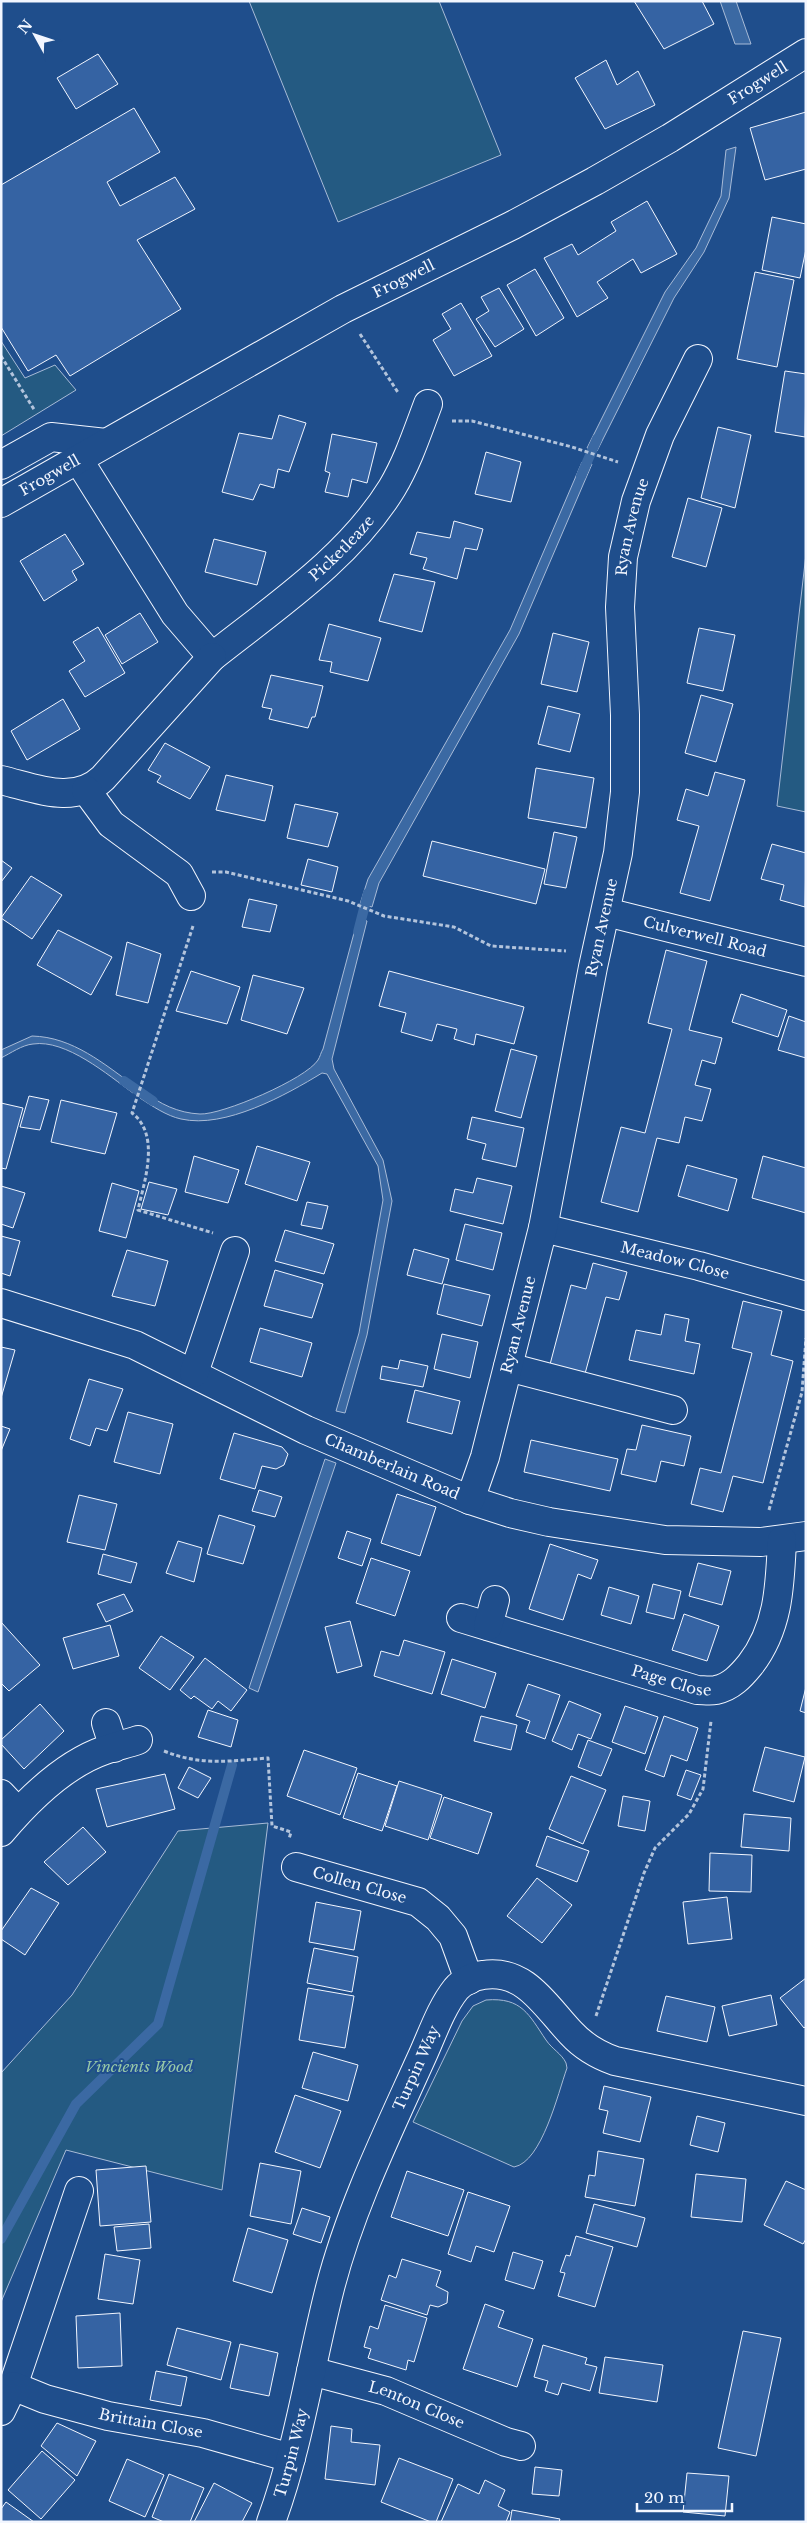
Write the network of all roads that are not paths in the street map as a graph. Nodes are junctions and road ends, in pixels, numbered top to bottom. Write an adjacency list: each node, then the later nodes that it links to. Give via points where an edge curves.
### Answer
1 (806, 53): 4 (street, Frogwell, via 595,182 343,308)
2 (698, 359): 12 (street, Ryan Avenue, via 660,435 636,501 623,557 620,607 625,792 618,853)
3 (425, 412): 8 (street, Picketleaze, via 401,471 362,528 312,577)
4 (106, 443): 5 (street, Frogwell); 6 (street, via 51,437)
5 (78, 459): 7 (street, Frogwell); 8 (street, via 176,614)
6 (1, 465)
7 (1, 503)
8 (212, 657): 10 (street, Picketleaze, via 103,778)
9 (1, 780): 10 (street, Picketleaze, via 57,794)
10 (86, 790): 11 (street, via 111,824)
11 (185, 885)
12 (606, 912): 13 (street, Culverwell Road); 14 (street, Ryan Avenue)
13 (806, 962)
14 (543, 1228): 16 (street, Meadow Close, via 751,1279); 18 (street, Ryan Avenue)
15 (235, 1251): 19 (street, via 214,1282)
16 (806, 1296)
17 (1, 1303): 19 (street, Chamberlain Road, via 135,1345)
18 (508, 1367): 20 (street); 21 (street, Ryan Avenue, via 485,1457)
19 (194, 1373): 21 (street, Chamberlain Road, via 306,1430)
20 (673, 1410)
21 (470, 1500): 22 (street, Chamberlain Road, via 533,1519 665,1540)
22 (783, 1539): 25 (street, Page Close, via 780,1590 767,1637 741,1676 730,1685 715,1690 697,1690)
23 (495, 1600): 25 (street)
24 (461, 1618): 25 (street, Page Close)
25 (488, 1626)
26 (120, 1737): 27 (street)
27 (7, 1813)
28 (296, 1866): 29 (street, Collen Close, via 418,1902 453,1936)
29 (469, 1980): 30 (street, via 482,1975 497,1975 528,1986 586,2046 615,2061); 32 (street, Turpin Way, via 457,1989 442,2015 364,2190 330,2287)
30 (806, 2101)
31 (79, 2191): 33 (street)
32 (311, 2371): 35 (street, Lenton Close, via 386,2391); 36 (street, Turpin Way)
33 (13, 2386): 34 (street); 36 (street, Brittain Close, via 44,2399 108,2416 202,2433)
34 (1, 2411)
35 (521, 2446)
36 (291, 2458): 37 (street, Turpin Way)
37 (271, 2522)

